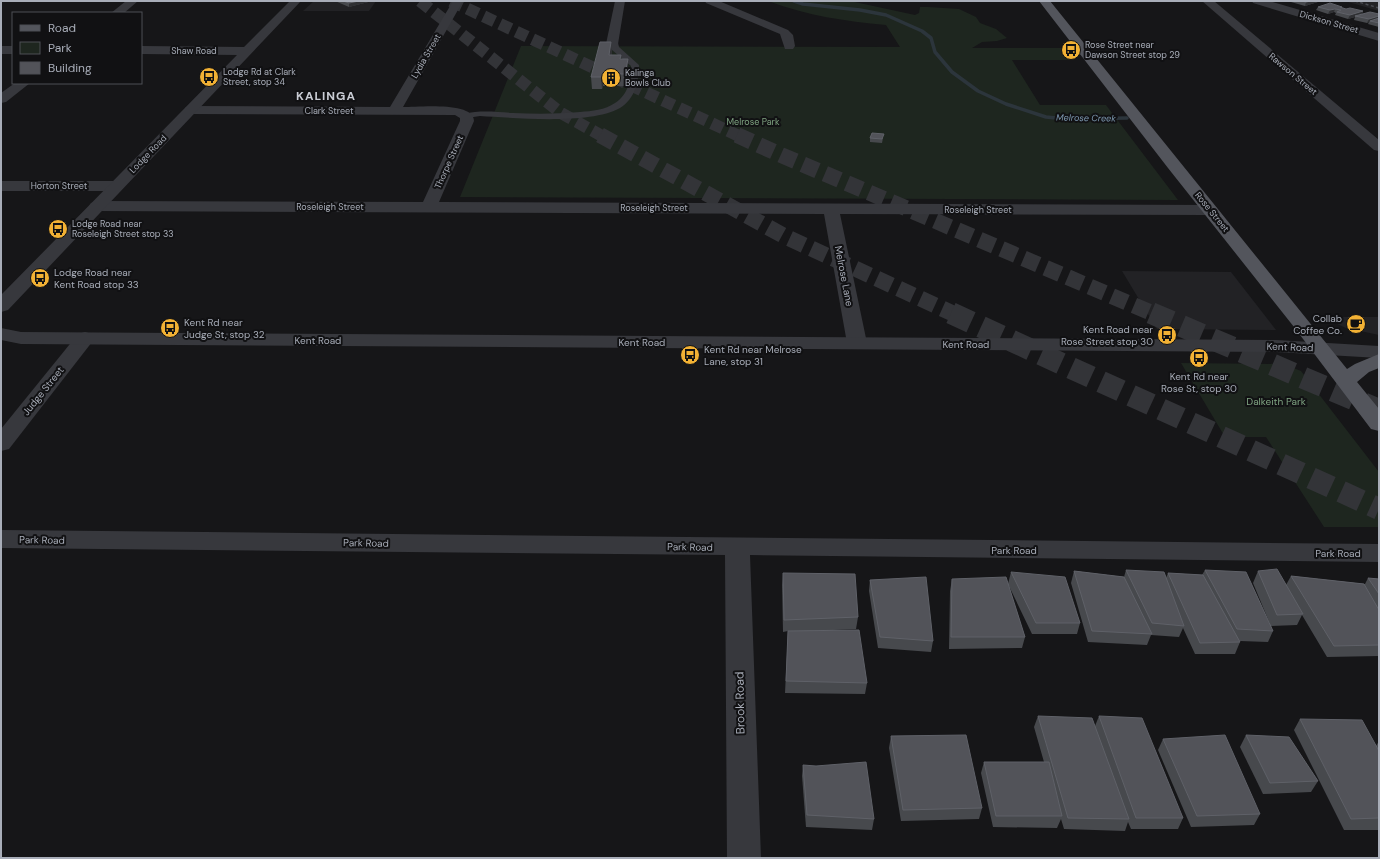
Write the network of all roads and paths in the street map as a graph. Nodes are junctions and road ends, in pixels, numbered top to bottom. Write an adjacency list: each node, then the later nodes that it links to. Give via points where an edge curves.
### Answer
1 (133, 1): 9 (street)
2 (296, 1): 16 (street, Lodge Road)
3 (458, 1): 20 (street, Lydia Street)
4 (620, 1): 11 (street)
5 (710, 1): 12 (street, via 784,32)
6 (1044, 1): 28 (main road, Rose Street)
7 (1207, 1): 22 (street, Rawson Street)
8 (1257, 1): 10 (street, Dickson Street)
9 (118, 12)
10 (1379, 37)
11 (612, 44): 21 (lane, via 635,65 635,75 630,94 608,110 575,114)
12 (789, 46)
13 (1, 50): 14 (street)
14 (12, 50)
15 (142, 50): 16 (street, Shaw Road)
16 (247, 51): 19 (street, Lodge Road)
17 (22, 84): 18 (street)
18 (1, 99)
19 (191, 110): 20 (street, Clark Street); 24 (street, Lodge Road)
20 (394, 111): 21 (street, Clark Street, via 457,111)
21 (467, 116): 26 (street, Thorpe Street)
22 (1379, 147)
23 (1, 186): 24 (street, Horton Street)
24 (116, 186): 25 (street, Lodge Road)
25 (98, 206): 26 (street, Roseleigh Street); 29 (street, Lodge Road)
26 (429, 207): 27 (street, Roseleigh Street)
27 (831, 209): 28 (street, Roseleigh Street); 32 (street, Melrose Lane)
28 (1210, 210): 33 (main road, Rose Street)
29 (1, 306)
30 (1, 334): 31 (street, Kent Road, via 21,338)
31 (85, 338): 32 (street, Kent Road); 38 (street, Judge Street)
32 (857, 343): 33 (street, Kent Road)
33 (1320, 348): 34 (street, Kent Road); 36 (main road, Rose Street)
34 (1379, 352)
35 (1379, 360): 36 (main road, via 1362,368)
36 (1345, 381): 37 (main road, Rose Street)
37 (1379, 424)
38 (1, 444)
39 (1, 539): 40 (street, Park Road)
40 (737, 547): 41 (street, Park Road); 42 (street, Brook Road)
41 (1379, 553)
42 (744, 858)

